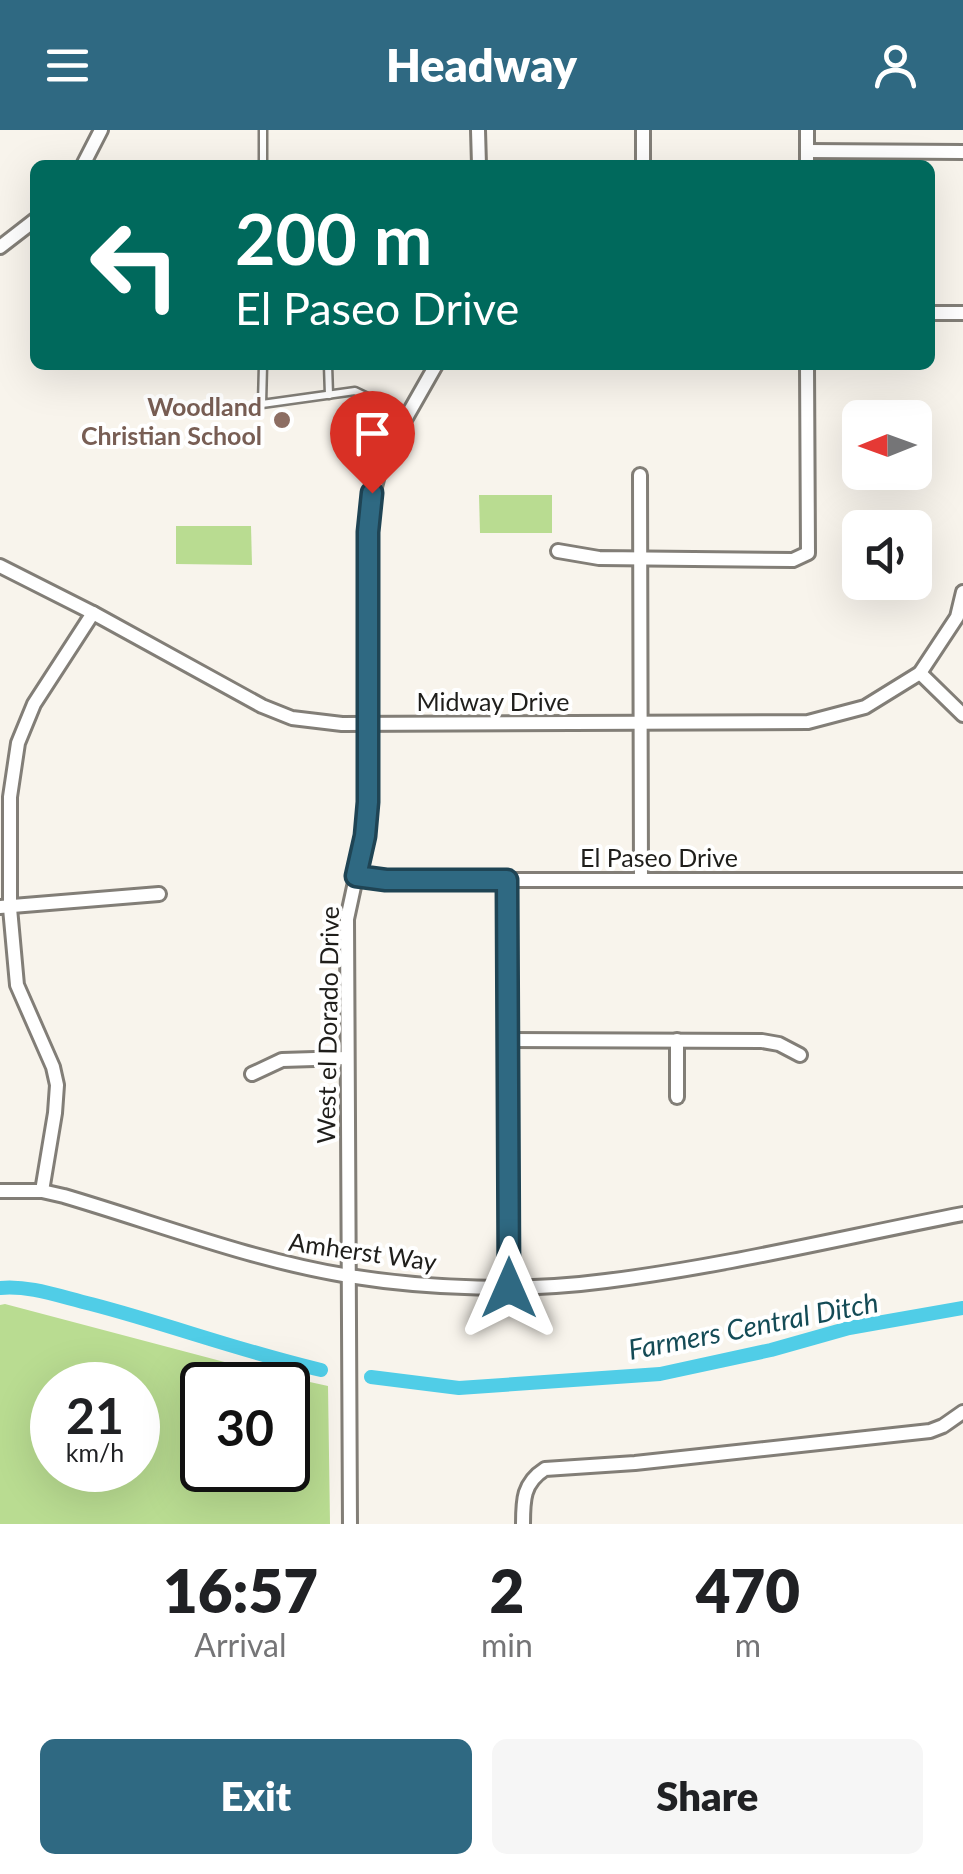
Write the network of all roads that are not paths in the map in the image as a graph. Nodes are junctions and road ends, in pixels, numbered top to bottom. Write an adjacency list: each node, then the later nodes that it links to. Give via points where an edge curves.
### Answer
1 (101, 130): 8 (street)
2 (262, 130): 9 (lane)
3 (478, 130): 10 (street)
4 (643, 130): 11 (street)
5 (807, 130): 7 (street)
6 (963, 152): 7 (street)
7 (807, 158)
8 (86, 160)
9 (263, 160)
10 (479, 160)
11 (643, 160)
12 (30, 224): 13 (street)
13 (0, 248)
14 (935, 313): 15 (street)
15 (963, 313)
16 (262, 370): 20 (lane, via 262,404)
17 (328, 370): 20 (lane)
18 (433, 370): 21 (street, West el Dorado Drive)
19 (807, 370): 24 (street, via 808,553 793,560)
20 (328, 395): 21 (lane, via 355,391)
21 (406, 415): 31 (street, West el Dorado Drive, via 382,460 369,510)
22 (640, 475): 24 (street)
23 (558, 551): 24 (street)
24 (641, 559): 30 (street)
25 (0, 566): 27 (street, Midway Drive)
26 (963, 592): 28 (street, Midway Drive, via 957,617)
27 (93, 613): 31 (street, Midway Drive, via 262,706 292,718); 37 (street, via 34,704 18,743)
28 (920, 673): 29 (street); 30 (street, Midway Drive, via 865,707 808,722)
29 (963, 715)
30 (640, 723): 31 (street, Midway Drive); 33 (street)
31 (370, 724): 32 (street, West el Dorado Drive, via 365,836)
32 (356, 876): 34 (street, El Paseo Drive); 41 (street, West el Dorado Drive, via 347,919)
33 (642, 879): 34 (street, El Paseo Drive); 35 (street, El Paseo Drive)
34 (507, 880): 38 (street)
35 (963, 880)
36 (158, 894): 37 (street)
37 (5, 907): 45 (street, via 17,985 57,1085)
38 (508, 1040): 39 (street); 48 (street)
39 (678, 1040): 40 (street, via 762,1041); 43 (street)
40 (800, 1056)
41 (347, 1058): 42 (street, via 282,1060); 47 (street, West el Dorado Drive)
42 (252, 1074)
43 (677, 1097)
44 (0, 1190): 45 (street, Amherst Way)
45 (42, 1191): 47 (street, Amherst Way)
46 (963, 1214): 48 (street, Amherst Way, via 619,1279)
47 (348, 1276): 48 (street, Amherst Way); 50 (street, West el Dorado Drive)
48 (509, 1288)
49 (963, 1412): 51 (street, via 930,1431 544,1468 526,1488)
50 (350, 1524)
51 (524, 1524)

